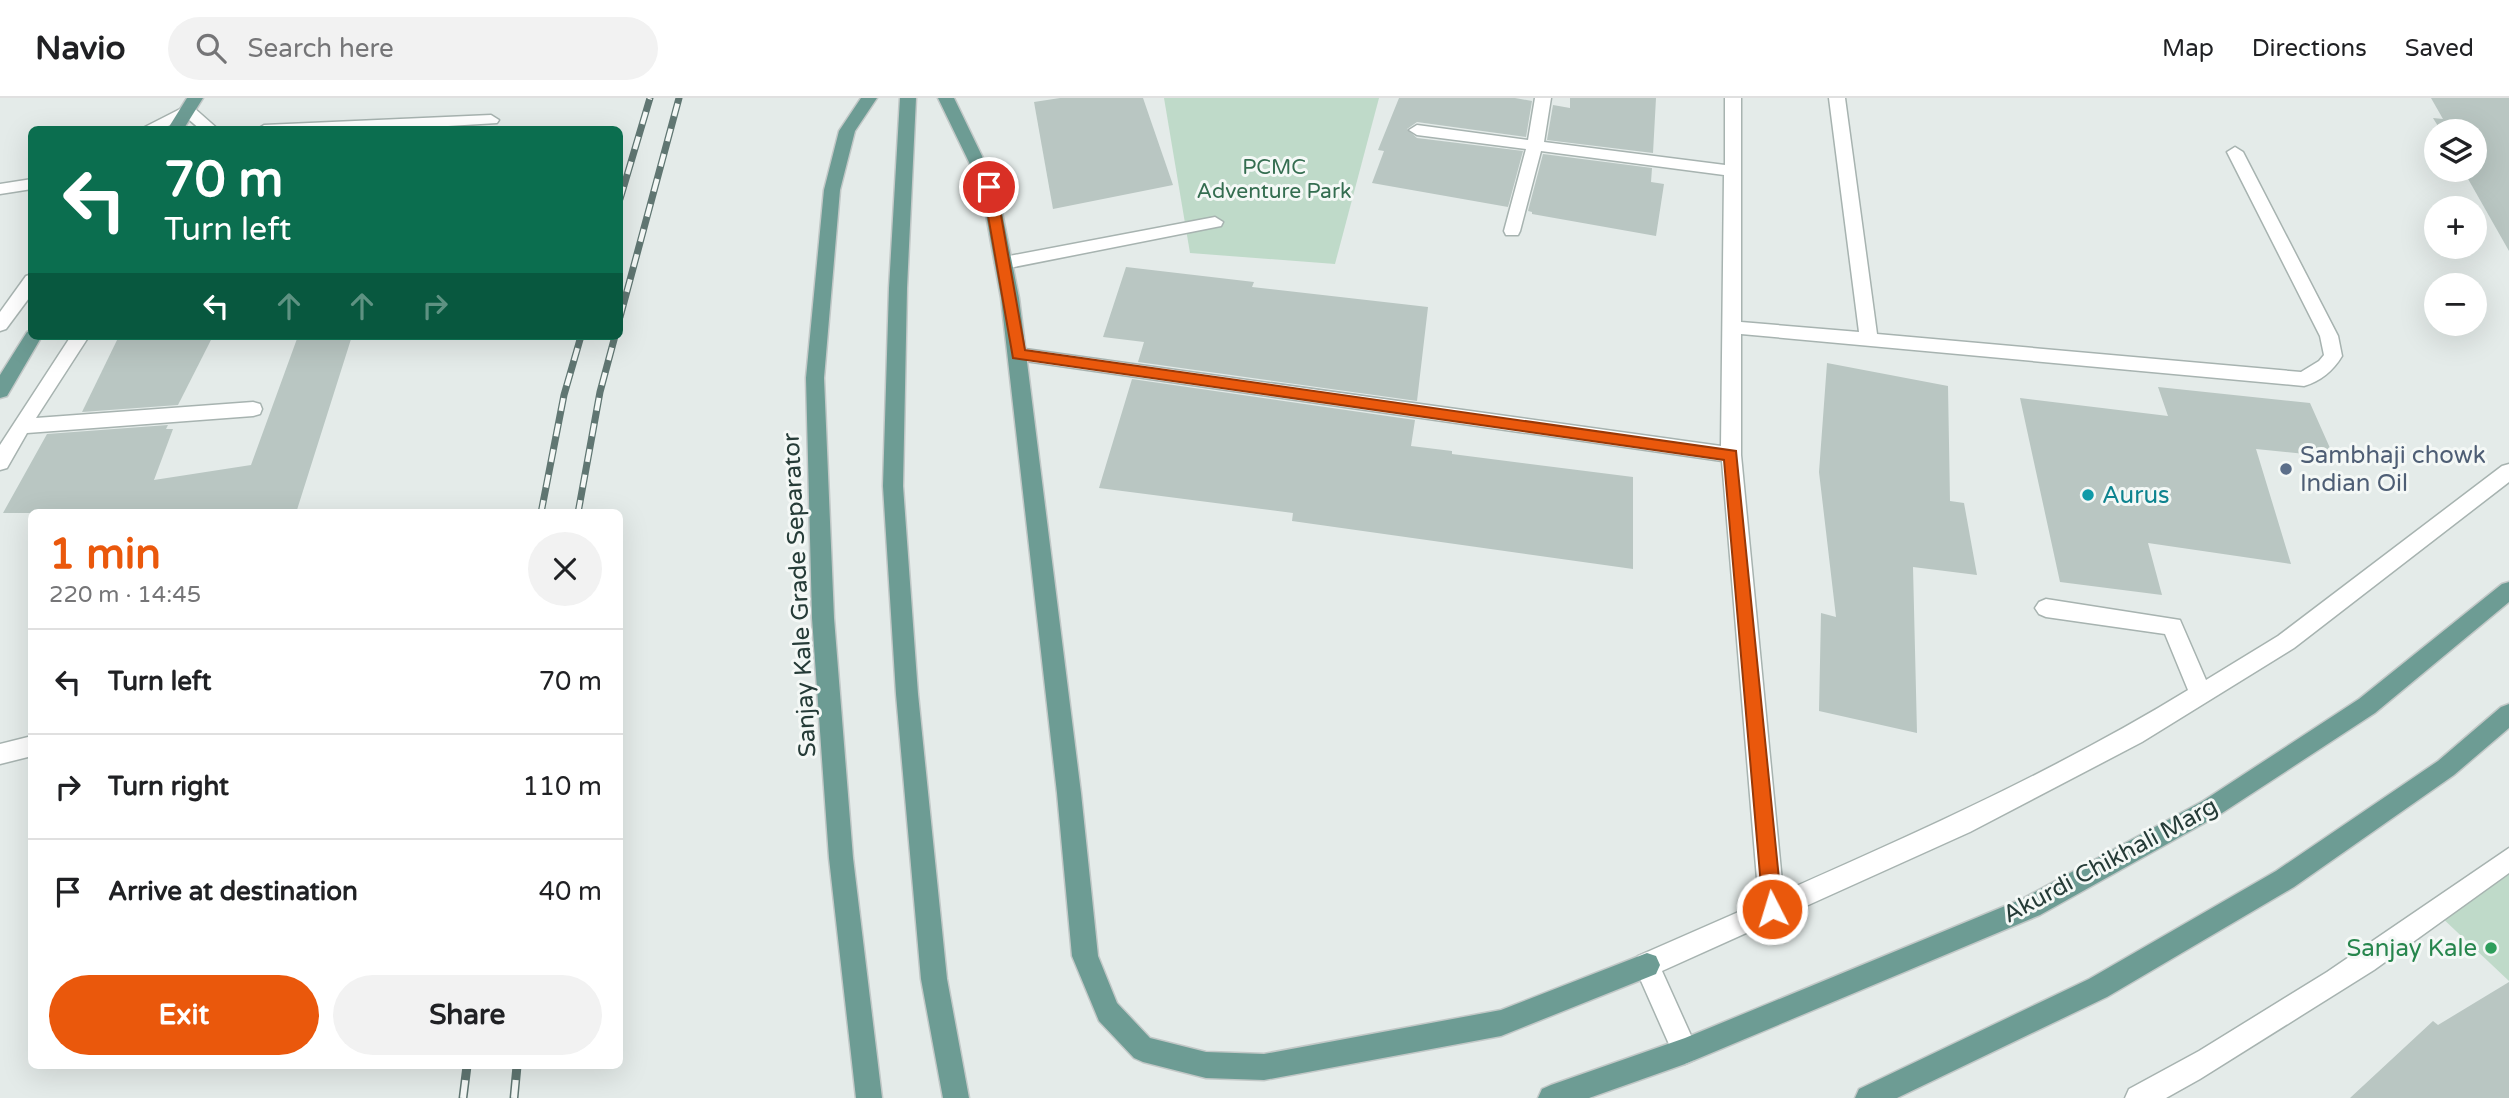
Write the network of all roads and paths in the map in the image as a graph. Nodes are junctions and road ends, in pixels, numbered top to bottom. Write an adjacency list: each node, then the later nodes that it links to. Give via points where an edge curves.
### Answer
1 (869, 98): 45 (main road, Sanjay Kale Grade Separator, via 847,131 832,190 815,377 822,618 841,858)
2 (908, 98): 46 (main road, via 893,486 934,979)
3 (946, 98): 21 (main road, via 989,187)
4 (1543, 98): 14 (street)
5 (1732, 98): 16 (street)
6 (1837, 98): 25 (street)
7 (191, 104): 9 (street); 10 (main road); 11 (street)
8 (491, 120): 12 (street)
9 (154, 126)
10 (177, 126)
11 (208, 126)
12 (355, 126)
13 (1417, 130): 14 (street)
14 (1535, 145): 16 (street); 20 (street)
15 (2235, 152): 25 (street, via 2329,336 2333,356 2304,379)
16 (1732, 170): 24 (street)
17 (28, 185): 18 (street)
18 (0, 189)
19 (1216, 222): 21 (street)
20 (1512, 231)
21 (1004, 263): 28 (main road)
22 (28, 286): 23 (street)
23 (0, 325)
24 (1731, 327): 25 (street); 32 (street)
25 (1869, 339)
26 (31, 340): 29 (main road)
27 (77, 340): 31 (street)
28 (1018, 354): 32 (street); 43 (main road, via 1085,956 1108,1012 1143,1049 1206,1065 1264,1067 1501,1023)
29 (0, 391)
30 (253, 409): 31 (street)
31 (22, 426): 33 (street)
32 (1731, 455): 42 (street)
33 (0, 463)
34 (2509, 471): 37 (street, via 2286,642)
35 (2509, 590): 44 (main road, Akurdi Chikhali Marg, via 2367,706 2211,808 2031,907)
36 (2046, 608): 37 (street, via 2172,626)
37 (2201, 694): 42 (street, via 2134,735 1962,824)
38 (2509, 714): 48 (main road, via 2446,768 2285,879 2098,988)
39 (28, 747): 40 (street)
40 (0, 754)
41 (2509, 859): 49 (street, via 2370,960)
42 (1772, 909): 43 (street)
43 (1647, 965): 44 (street)
44 (1685, 1051): 47 (main road, Akurdi Chikhali Marg)
45 (869, 1098)
46 (956, 1098)
47 (1551, 1098)
48 (1868, 1098)
49 (2138, 1098)

